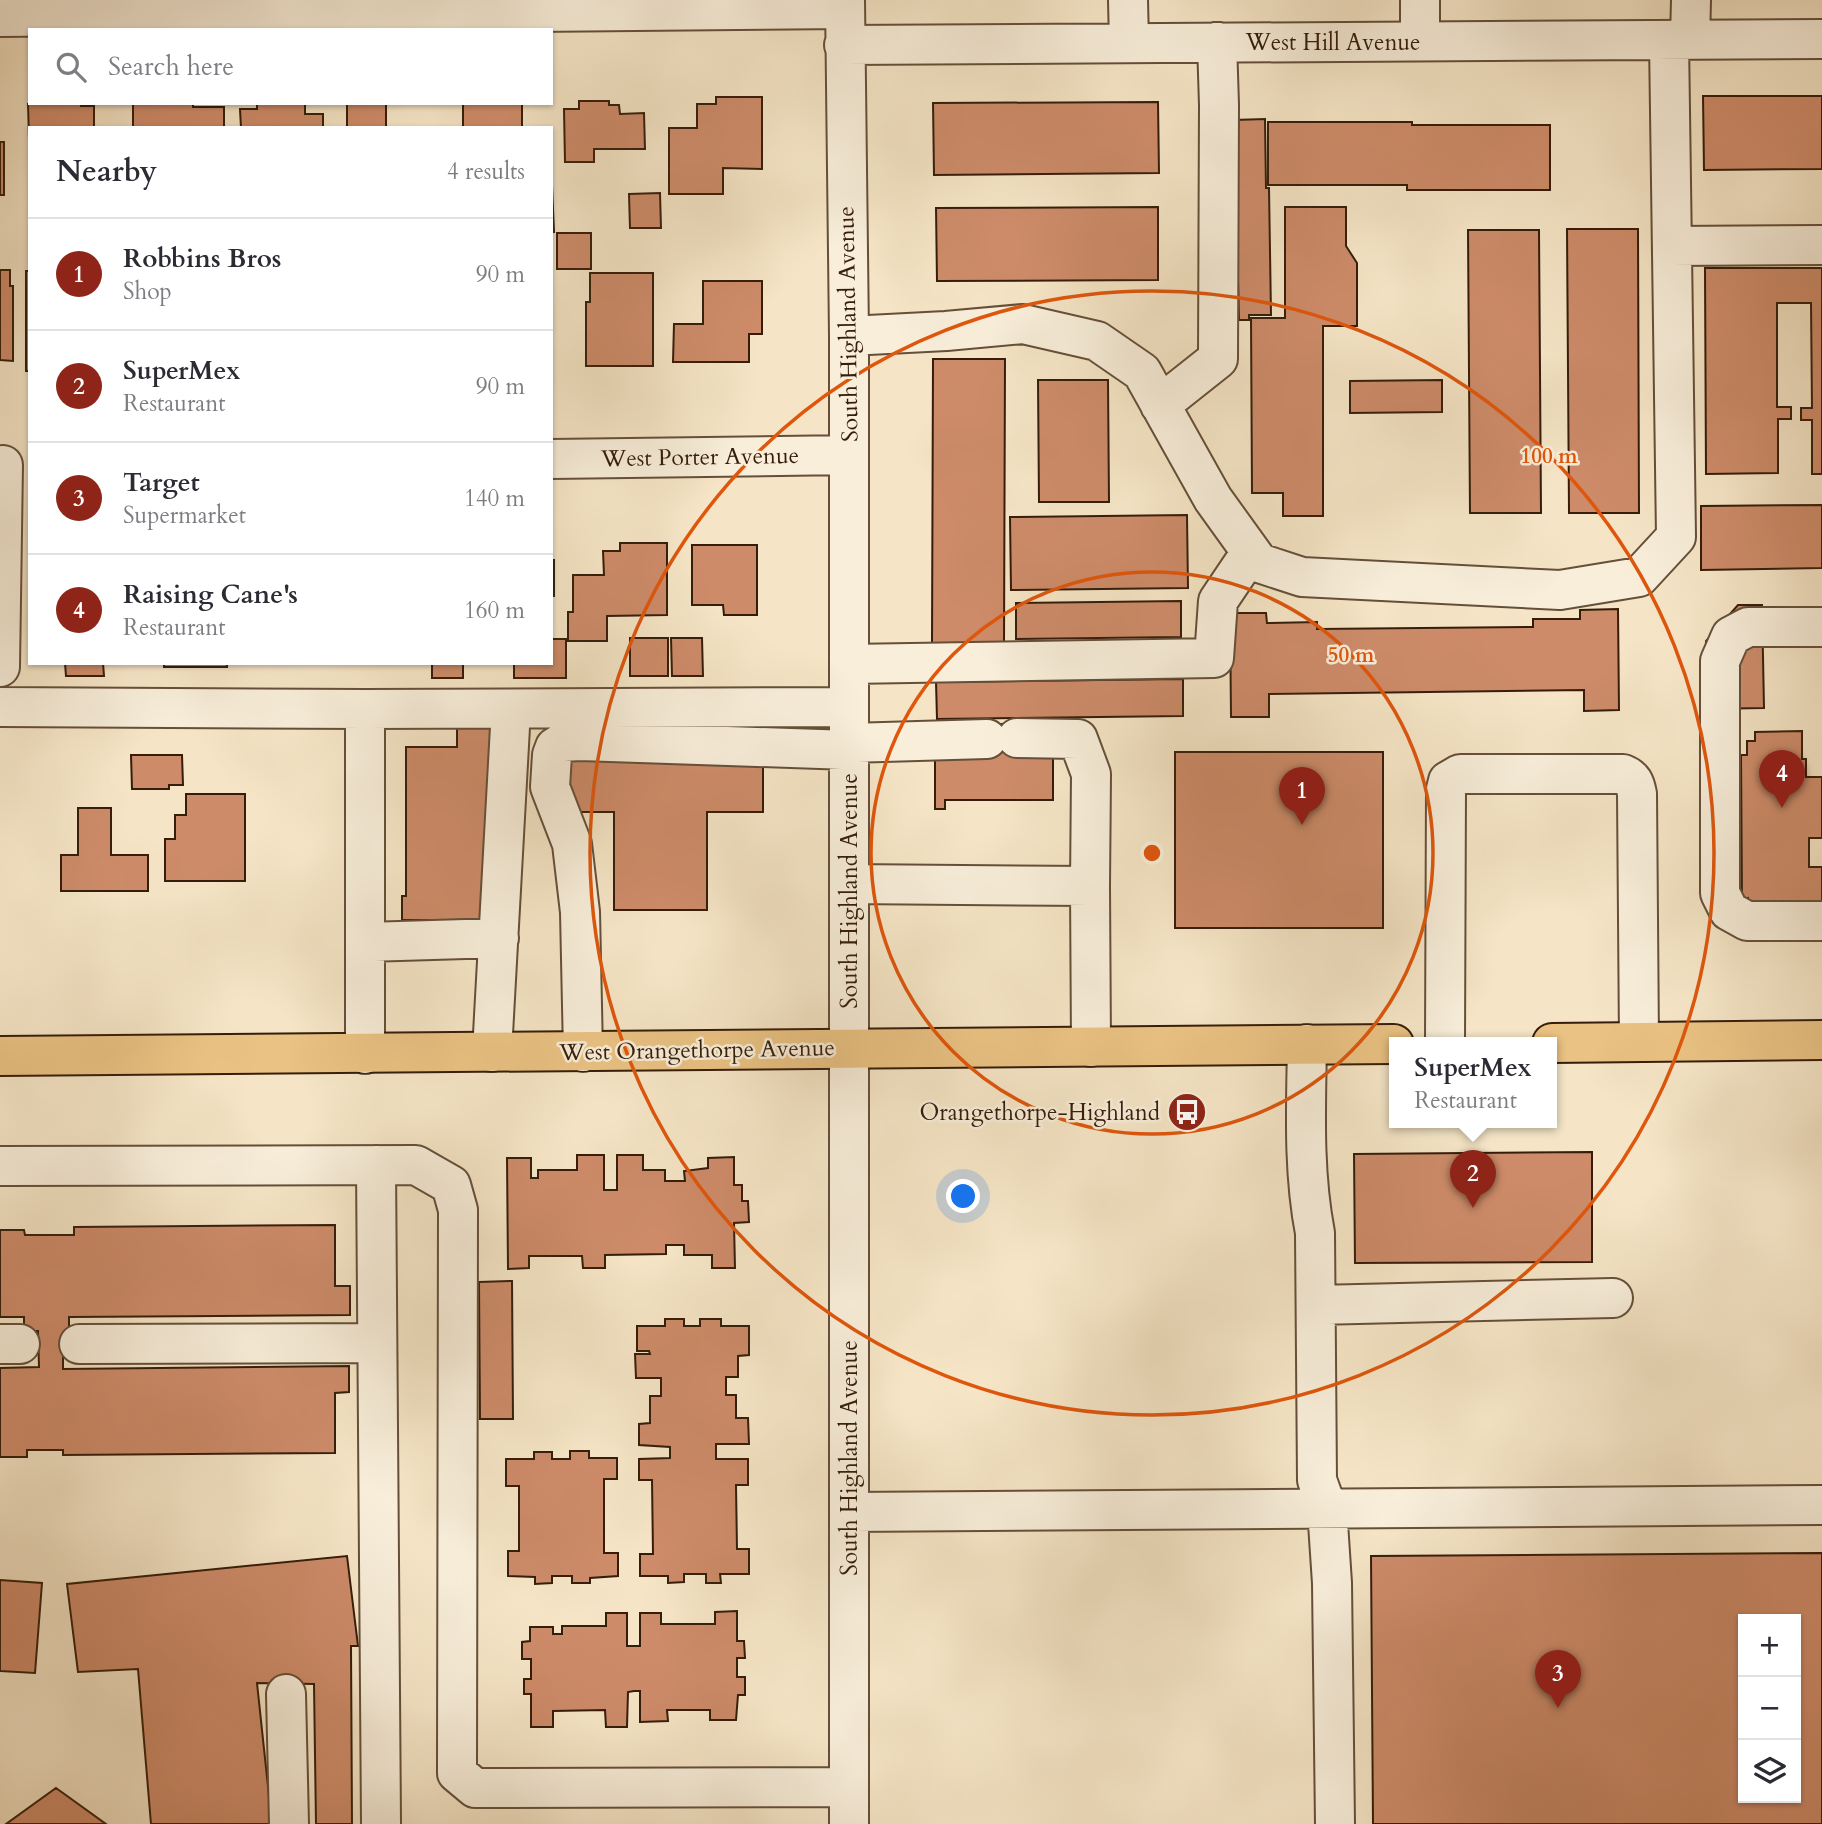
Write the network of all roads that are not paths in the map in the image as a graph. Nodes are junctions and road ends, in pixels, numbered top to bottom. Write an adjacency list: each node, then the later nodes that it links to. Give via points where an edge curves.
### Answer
1 (1128, 0): 9 (street)
2 (1420, 0): 8 (street)
3 (1690, 0): 7 (street)
4 (0, 17): 5 (street, West Hill Avenue)
5 (844, 18): 9 (street, West Hill Avenue); 13 (street, South Highland Avenue)
6 (1822, 39): 7 (street, West Hill Avenue)
7 (1680, 40): 8 (street, West Hill Avenue); 12 (street)
8 (1420, 41): 10 (street, West Hill Avenue)
9 (1129, 43): 10 (street, West Hill Avenue)
10 (1217, 43): 14 (street, via 1218,359)
11 (1822, 245): 12 (street)
12 (1672, 246): 18 (street, via 1676,537 1639,577 1560,590 1301,577 1259,563)
13 (849, 336): 14 (street, via 1023,324 1097,341 1142,372); 15 (street, South Highland Avenue)
14 (1160, 405): 18 (street, via 1213,499)
15 (849, 455): 16 (street, West Porter Avenue); 20 (street, South Highland Avenue)
16 (553, 458)
17 (11, 465): 21 (street)
18 (1251, 551): 20 (street, via 1218,601 1214,658)
19 (1822, 627): 28 (street, via 1748,627 1731,636 1720,661 1720,893 1729,911 1747,921)
20 (849, 664): 25 (street, South Highland Avenue)
21 (0, 667)
22 (0, 707): 23 (street)
23 (365, 709): 24 (street); 30 (street)
24 (510, 709): 25 (street); 29 (street)
25 (849, 734): 26 (street, South Highland Avenue); 27 (street, via 1078,739 1091,774); 40 (street, via 563,742 555,747 550,787 572,844 580,912)
26 (849, 884): 27 (street); 38 (street, South Highland Avenue)
27 (1090, 887): 37 (street)
28 (1822, 921)
29 (499, 938): 30 (street); 39 (street)
30 (366, 942): 41 (street)
31 (1445, 1037): 33 (street, via 1448,781 1460,774 1623,774 1636,785 1637,793)
32 (1822, 1040): 33 (main road)
33 (1639, 1042): 34 (main road)
34 (1557, 1043)
35 (1307, 1044): 36 (main road, West Orangethorpe Avenue); 37 (main road, West Orangethorpe Avenue); 46 (street, via 1306,1130)
36 (1389, 1044)
37 (1091, 1047): 38 (main road, West Orangethorpe Avenue)
38 (849, 1049): 40 (main road, West Orangethorpe Avenue); 51 (street, South Highland Avenue)
39 (492, 1052): 40 (main road, West Orangethorpe Avenue); 41 (main road, West Orangethorpe Avenue)
40 (583, 1052)
41 (365, 1054): 42 (main road, West Orangethorpe Avenue)
42 (0, 1056)
43 (376, 1165): 44 (street); 47 (street); 53 (street, via 416,1165 451,1185 458,1210 457,1773 475,1788)
44 (0, 1167)
45 (1613, 1298): 46 (street)
46 (1316, 1305): 50 (street, via 1317,1480)
47 (377, 1343): 48 (street); 55 (street)
48 (79, 1344)
49 (1822, 1504): 50 (street)
50 (1327, 1508): 51 (street); 57 (street)
51 (849, 1512): 53 (street, South Highland Avenue)
52 (286, 1694): 54 (street)
53 (849, 1787): 56 (street, South Highland Avenue)
54 (289, 1824)
55 (381, 1824)
56 (849, 1824)
57 (1335, 1824)

